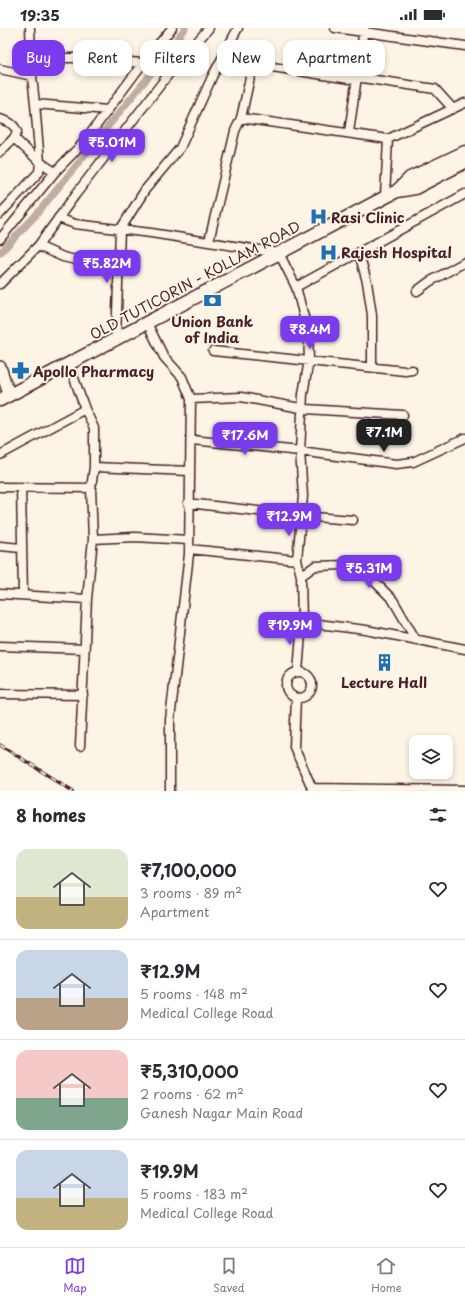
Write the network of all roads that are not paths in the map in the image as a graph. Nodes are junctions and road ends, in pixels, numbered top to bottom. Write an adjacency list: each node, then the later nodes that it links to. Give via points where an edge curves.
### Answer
1 (30, 28): 7 (street)
2 (172, 28): 8 (street)
3 (209, 28): 9 (street)
4 (238, 28): 38 (street, via 212,76 180,148 145,190)
5 (335, 28): 6 (street)
6 (364, 30): 10 (street); 18 (street)
7 (30, 40)
8 (162, 40)
9 (199, 40)
10 (465, 46)
11 (65, 58): 12 (street)
12 (140, 63)
13 (140, 67): 22 (street)
14 (0, 69): 15 (street)
15 (12, 72)
16 (32, 76): 20 (street)
17 (167, 76): 37 (street)
18 (356, 78): 21 (street, via 435,89); 23 (street, via 253,64); 25 (street)
19 (465, 103): 21 (street)
20 (35, 104): 22 (street); 30 (street)
21 (453, 109): 27 (street)
22 (108, 110): 32 (street, via 84,142)
23 (241, 118): 25 (street); 40 (street, via 235,132)
24 (0, 119): 26 (street, via 16,126)
25 (350, 132): 27 (street)
26 (14, 138): 28 (street); 30 (street)
27 (388, 139): 35 (street)
28 (0, 152)
29 (465, 152): 33 (main road, OLD TUTICORIN - KOLLAM ROAD, via 410,178)
30 (40, 162): 32 (street); 36 (street, via 39,172)
31 (465, 162): 33 (main road, via 415,188)
32 (55, 172): 39 (street)
33 (397, 191): 35 (main road, OLD TUTICORIN - KOLLAM ROAD)
34 (465, 194): 43 (street)
35 (385, 196): 42 (main road, OLD TUTICORIN - KOLLAM ROAD)
36 (0, 214)
37 (58, 218): 38 (street, via 75,224); 41 (street)
38 (120, 230): 40 (street); 45 (street)
39 (0, 239)
40 (209, 242): 42 (street)
41 (38, 246): 45 (street, via 63,256); 46 (street)
42 (279, 253): 47 (street); 49 (main road, OLD TUTICORIN - KOLLAM ROAD)
43 (359, 253): 47 (street); 55 (street, via 372,315)
44 (465, 262): 48 (street)
45 (117, 270): 50 (street)
46 (0, 284)
47 (296, 287): 52 (street, via 308,332)
48 (417, 291)
49 (146, 323): 50 (main road, OLD TUTICORIN - KOLLAM ROAD); 58 (street, via 164,356 182,377)
50 (116, 339): 53 (main road, OLD TUTICORIN - KOLLAM ROAD)
51 (212, 351): 52 (street)
52 (309, 360): 55 (street); 60 (street)
53 (69, 364): 57 (main road, OLD TUTICORIN - KOLLAM ROAD); 59 (street)
54 (0, 367): 57 (street)
55 (372, 368): 56 (street)
56 (412, 370)
57 (5, 397)
58 (191, 399): 60 (street, via 241,397); 63 (street)
59 (85, 409): 65 (street); 66 (street, via 94,428)
60 (302, 409): 61 (street); 64 (street)
61 (403, 415)
62 (465, 438): 64 (street, via 413,462 396,464)
63 (192, 440): 64 (street); 67 (street)
64 (300, 451): 72 (street, via 303,496)
65 (0, 455)
66 (94, 467): 67 (street); 70 (street)
67 (189, 470): 71 (street)
68 (0, 487): 69 (street)
69 (21, 487): 70 (street); 77 (street)
70 (92, 488): 74 (street)
71 (188, 503): 72 (street); 75 (street)
72 (301, 516): 73 (street); 79 (street)
73 (353, 520)
74 (93, 538): 75 (street); 83 (street)
75 (189, 540): 78 (street)
76 (0, 546): 77 (street)
77 (21, 548): 82 (street)
78 (188, 549): 79 (street); 96 (street, via 170,720)
79 (297, 560): 80 (street)
80 (301, 576): 84 (street); 85 (street, via 315,566 346,565 370,577 393,600)
81 (0, 594): 82 (street)
82 (23, 595): 83 (street)
83 (87, 599): 88 (street)
84 (302, 622): 85 (street, via 366,630); 89 (street)
85 (416, 640): 87 (street)
86 (0, 646): 88 (street)
87 (465, 649)
88 (85, 650): 91 (street)
89 (298, 672): 92 (street, via 289,677 286,684 289,694); 92 (street, via 308,677 311,687 306,696)
90 (0, 694): 91 (street)
91 (83, 695): 93 (street)
92 (296, 698): 94 (street, via 294,747)
93 (80, 746)
94 (312, 789): 97 (street)
95 (465, 790): 97 (street)
96 (170, 791)
97 (449, 791)

